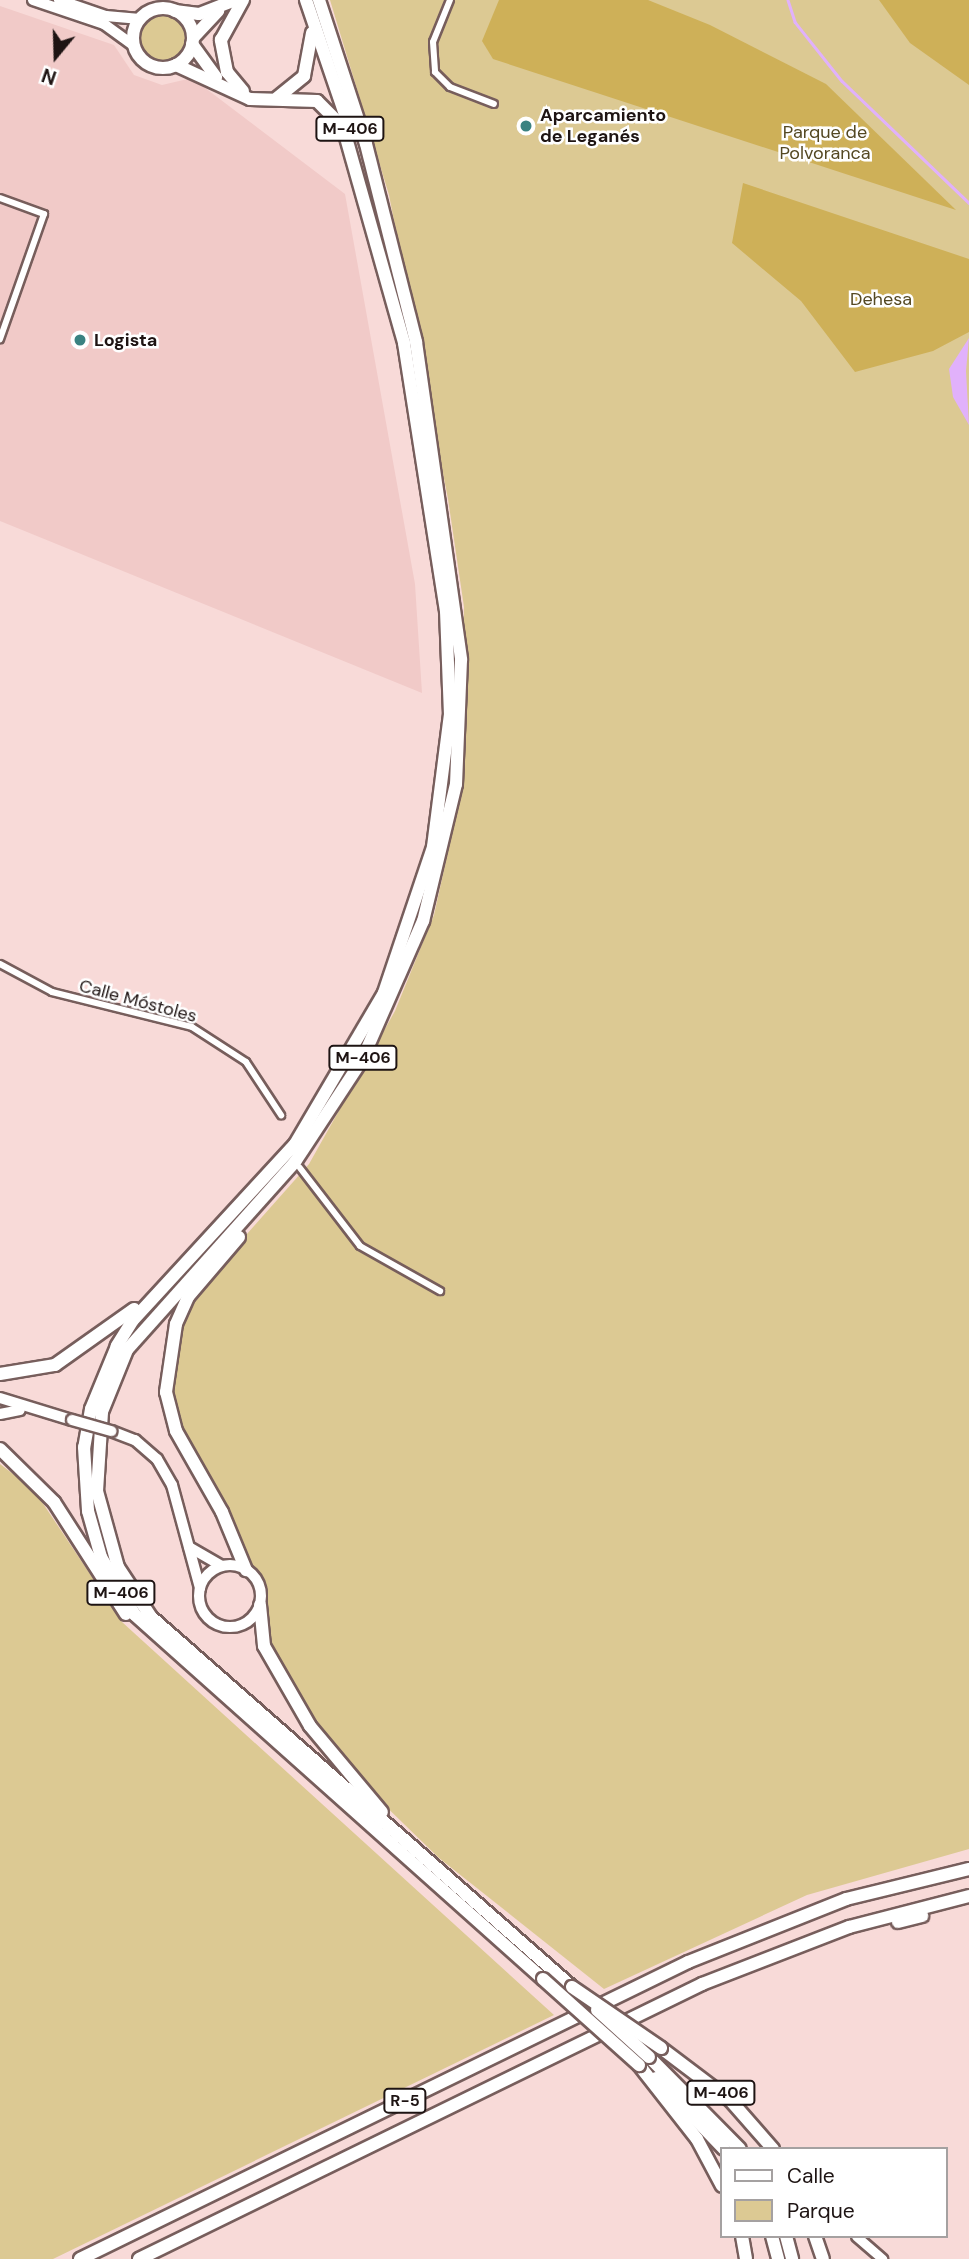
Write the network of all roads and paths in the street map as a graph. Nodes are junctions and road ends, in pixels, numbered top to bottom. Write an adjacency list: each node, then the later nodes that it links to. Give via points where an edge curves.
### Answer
1 (33, 0): 13 (main road, via 104,24)
2 (59, 0): 10 (main road, via 106,16)
3 (243, 0): 16 (highway, via 225,24 222,58)
4 (303, 0): 17 (highway, M-406, via 313,35 309,64 297,85); 20 (highway, M-406, via 356,148)
5 (319, 0): 11 (highway, M-406)
6 (325, 0): 11 (highway, M-406)
7 (450, 0): 18 (street, via 433,42 435,72 450,88)
8 (231, 2): 9 (highway, via 199,13); 12 (highway)
9 (175, 11): 10 (highway, via 156,9); 12 (highway)
10 (140, 19): 13 (highway)
11 (330, 29): 23 (highway, M-406, via 416,342 461,660 461,730 444,847 423,921)
12 (192, 41): 14 (highway); 15 (highway, M-406)
13 (134, 46): 14 (highway, via 150,65)
14 (176, 65): 15 (highway, M-406)
15 (219, 80): 16 (highway, M-406)
16 (250, 99): 17 (highway, M-406)
17 (268, 101): 20 (highway, M-406, via 317,101 332,111)
18 (494, 104)
19 (0, 198): 21 (street, via 44,214)
20 (385, 261): 26 (highway, M-406, via 428,479 446,611 450,714 433,847 384,993 335,1084 265,1182)
21 (0, 339)
22 (0, 964): 24 (street, Calle Móstoles, via 52,992 192,1027 246,1062)
23 (362, 1060): 25 (highway, M-406); 41 (highway, M-406, via 295,1162 127,1350 102,1412 97,1491 118,1567 151,1617)
24 (281, 1115)
25 (300, 1168): 27 (street, via 360,1246); 35 (highway, M-406, via 188,1297 168,1355 166,1392 176,1431 222,1512)
26 (208, 1241): 28 (highway, M-406, via 115,1328 77,1354 37,1371); 38 (highway, M-406, via 133,1320 103,1373 85,1447 94,1534 135,1615)
27 (440, 1291)
28 (0, 1374)
29 (0, 1398): 30 (main road)
30 (30, 1410): 31 (main road); 33 (main road, bridge, via 135,1440 156,1459 172,1485)
31 (0, 1414)
32 (0, 1448): 38 (highway, via 54,1502 104,1587 139,1629 192,1682)
33 (187, 1546): 34 (main road); 36 (main road)
34 (222, 1566): 35 (main road); 36 (main road)
35 (246, 1570): 37 (main road, via 259,1585)
36 (200, 1588): 37 (main road, via 201,1607 221,1626 249,1621)
37 (260, 1605): 41 (highway, via 264,1646 329,1755)
38 (411, 1864): 44 (highway, M-406)
39 (969, 1869): 56 (highway, R-5, via 846,1899 688,1962)
40 (969, 1896): 43 (highway, R-5)
41 (472, 1900): 44 (highway, M-406)
42 (922, 1916): 43 (highway)
43 (859, 1924): 57 (highway, R-5, via 640,2011)
44 (546, 1974): 45 (highway, M-406); 46 (highway, M-406, bridge)
45 (572, 1987): 46 (highway, M-406, bridge); 49 (highway, M-406, bridge, via 731,2101)
46 (644, 2061): 47 (highway, M-406); 48 (highway, M-406); 50 (highway, M-406)
47 (722, 2147)
48 (738, 2147)
49 (771, 2147)
50 (720, 2182)
51 (742, 2238): 58 (highway)
52 (787, 2238): 60 (highway)
53 (816, 2238): 61 (highway)
54 (858, 2238): 62 (street)
55 (773, 2239): 59 (highway)
56 (80, 2259)
57 (139, 2259)
58 (746, 2259)
59 (778, 2259)
60 (792, 2259)
61 (823, 2259)
62 (882, 2259)

